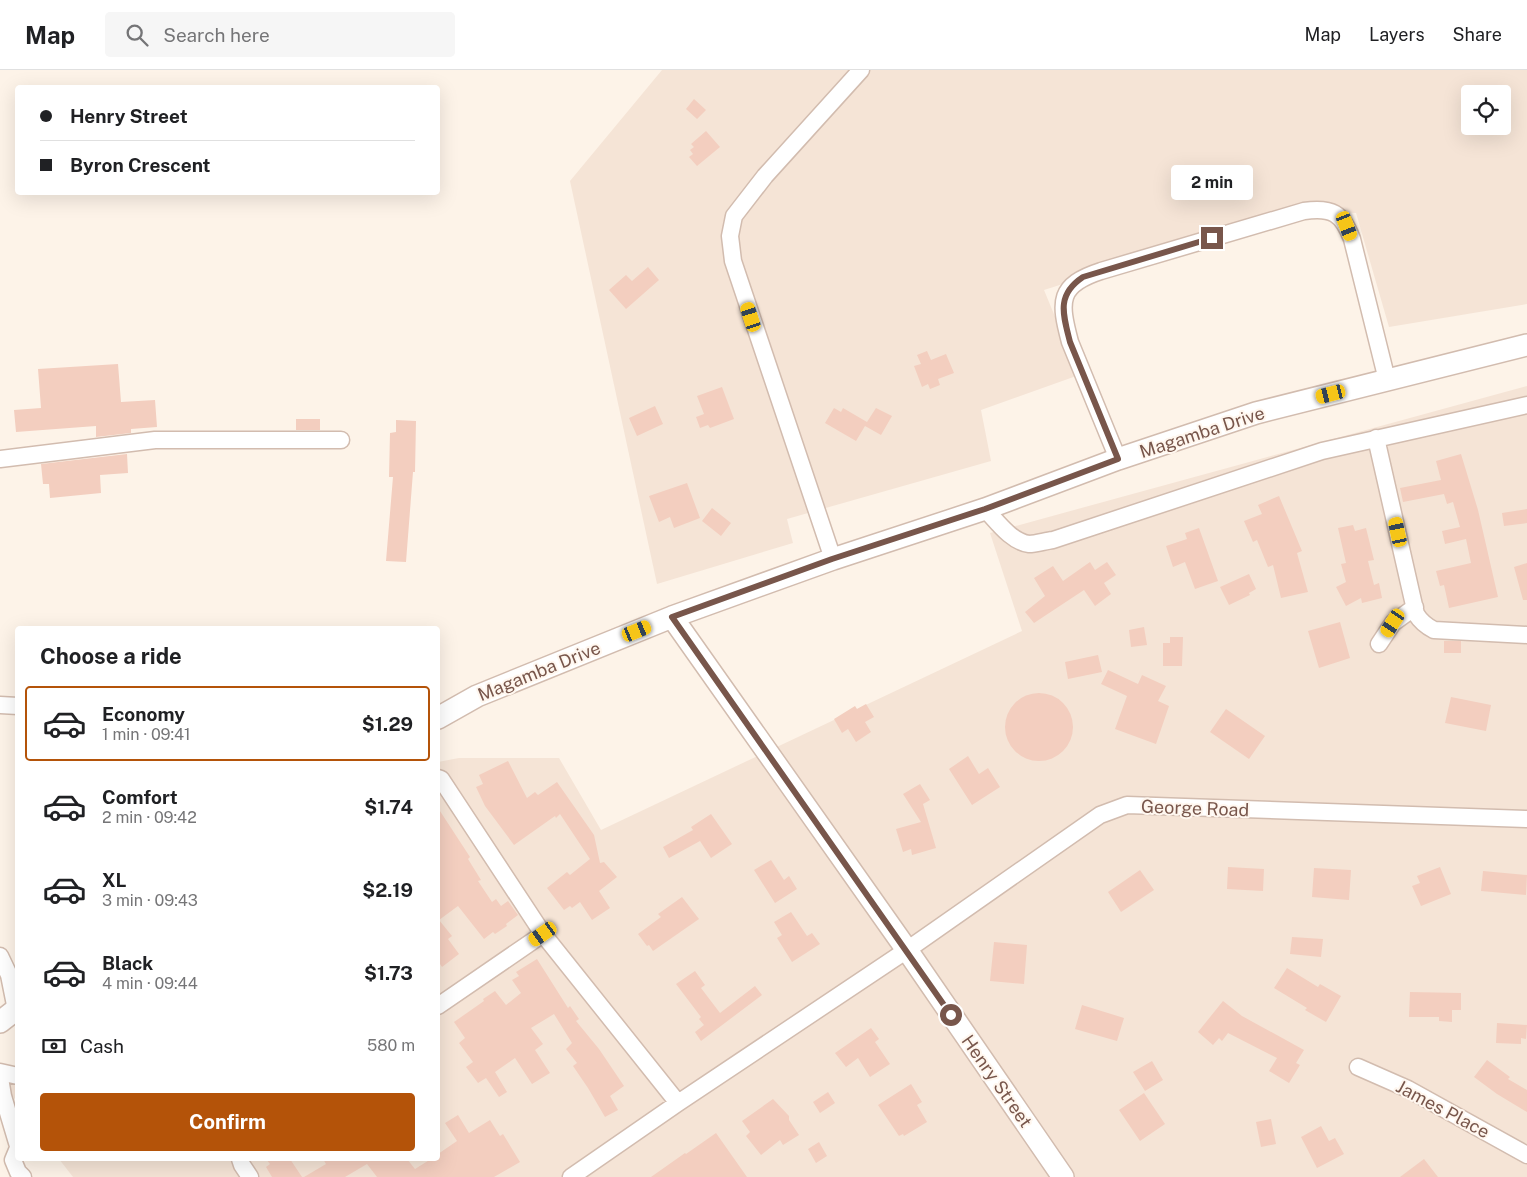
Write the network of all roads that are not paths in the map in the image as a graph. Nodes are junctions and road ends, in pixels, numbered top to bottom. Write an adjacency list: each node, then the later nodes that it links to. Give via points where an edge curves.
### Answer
1 (861, 70): 10 (street, via 765,176 734,216 730,236 733,261)
2 (1527, 345): 3 (street, Magamba Drive)
3 (1388, 380): 8 (street, Magamba Drive, via 1256,413); 8 (street, via 1352,239 1342,217 1318,209 1295,214 1083,277 1071,285 1064,306 1066,329)
4 (1527, 405): 5 (street)
5 (1376, 438): 9 (street, via 1285,462 1053,540 1031,544 1015,539); 11 (street)
6 (341, 440): 7 (street, via 155,440)
7 (0, 459)
8 (1118, 459): 9 (street, Magamba Drive)
9 (985, 509): 10 (street, Magamba Drive)
10 (832, 559): 12 (street, Magamba Drive)
11 (1414, 607): 13 (street, via 1420,620 1434,630); 14 (street, via 1393,623)
12 (672, 617): 17 (street, Magamba Drive, via 477,696); 21 (street, Henry Street)
13 (1527, 635)
14 (1379, 644)
15 (0, 705): 16 (street)
16 (15, 706)
17 (440, 717)
18 (440, 779): 20 (street)
19 (1527, 819): 21 (street, George Road, via 1127,805 1100,815)
20 (543, 934): 23 (street); 29 (street)
21 (906, 950): 29 (street, George Road); 37 (street, Henry Street)
22 (0, 956): 24 (street, via 9,974)
23 (440, 1005)
24 (11, 1013)
25 (1358, 1066): 32 (street, James Place, via 1408,1089)
26 (0, 1072): 27 (street)
27 (15, 1075)
28 (0, 1078): 30 (street)
29 (678, 1103): 36 (street, George Road)
30 (15, 1137)
31 (15, 1155): 34 (street, via 13,1160)
32 (1527, 1155)
33 (241, 1161): 35 (street)
34 (23, 1177)
35 (250, 1177)
36 (571, 1177)
37 (1063, 1177)

